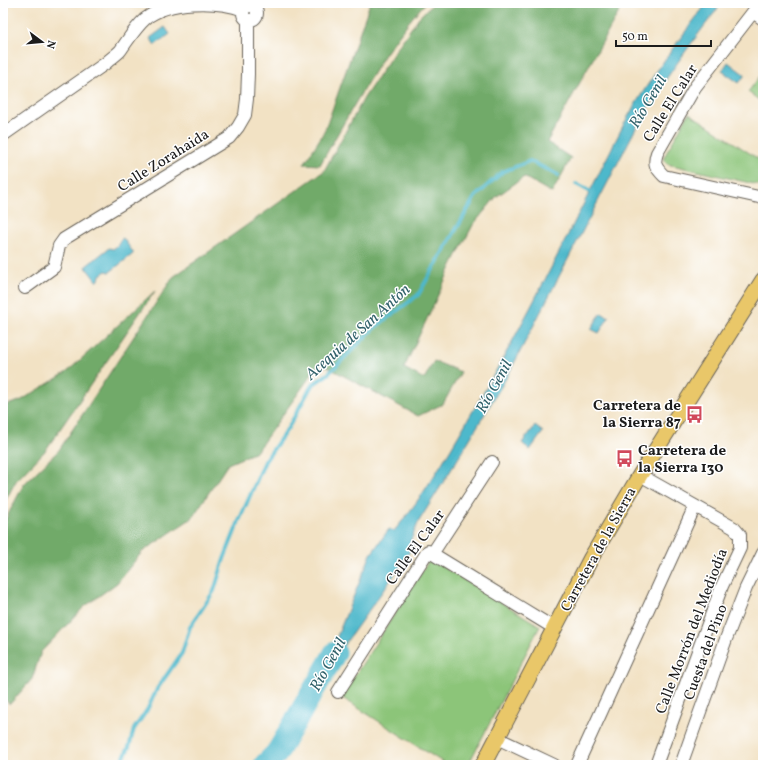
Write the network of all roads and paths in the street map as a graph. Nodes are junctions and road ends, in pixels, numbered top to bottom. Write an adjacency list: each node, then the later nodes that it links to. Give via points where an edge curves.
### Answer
1 (156, 7): 3 (street, via 210,3); 5 (street, via 106,63)
2 (756, 8): 4 (street); 6 (street, Calle El Calar, via 695,88 656,153 655,164 664,176)
3 (250, 10): 8 (street, Calle Zorahaida, via 247,99 244,115 229,138 64,239 59,246 54,267)
4 (763, 19)
5 (3, 136)
6 (763, 198)
7 (763, 280): 10 (main road, Carretera de la Sierra)
8 (25, 288)
9 (492, 462): 13 (street, Calle El Calar)
10 (640, 475): 11 (street, Calle Morrón del Mediodía); 14 (main road, Carretera de la Sierra, via 591,558)
11 (695, 506): 19 (street); 20 (street, Calle Morrón del Mediodía, via 734,528 740,535 740,548 722,586)
12 (763, 553): 21 (street, Cuesta del Pino, via 726,639)
13 (432, 554): 14 (street); 15 (street, Calle El Calar, via 428,551)
14 (554, 628): 16 (main road, Carretera de la Sierra)
15 (338, 692)
16 (497, 738): 17 (main road, Carretera de la Sierra); 18 (street)
17 (483, 765)
18 (554, 765)
19 (577, 765)
20 (656, 765)
21 (681, 765)

